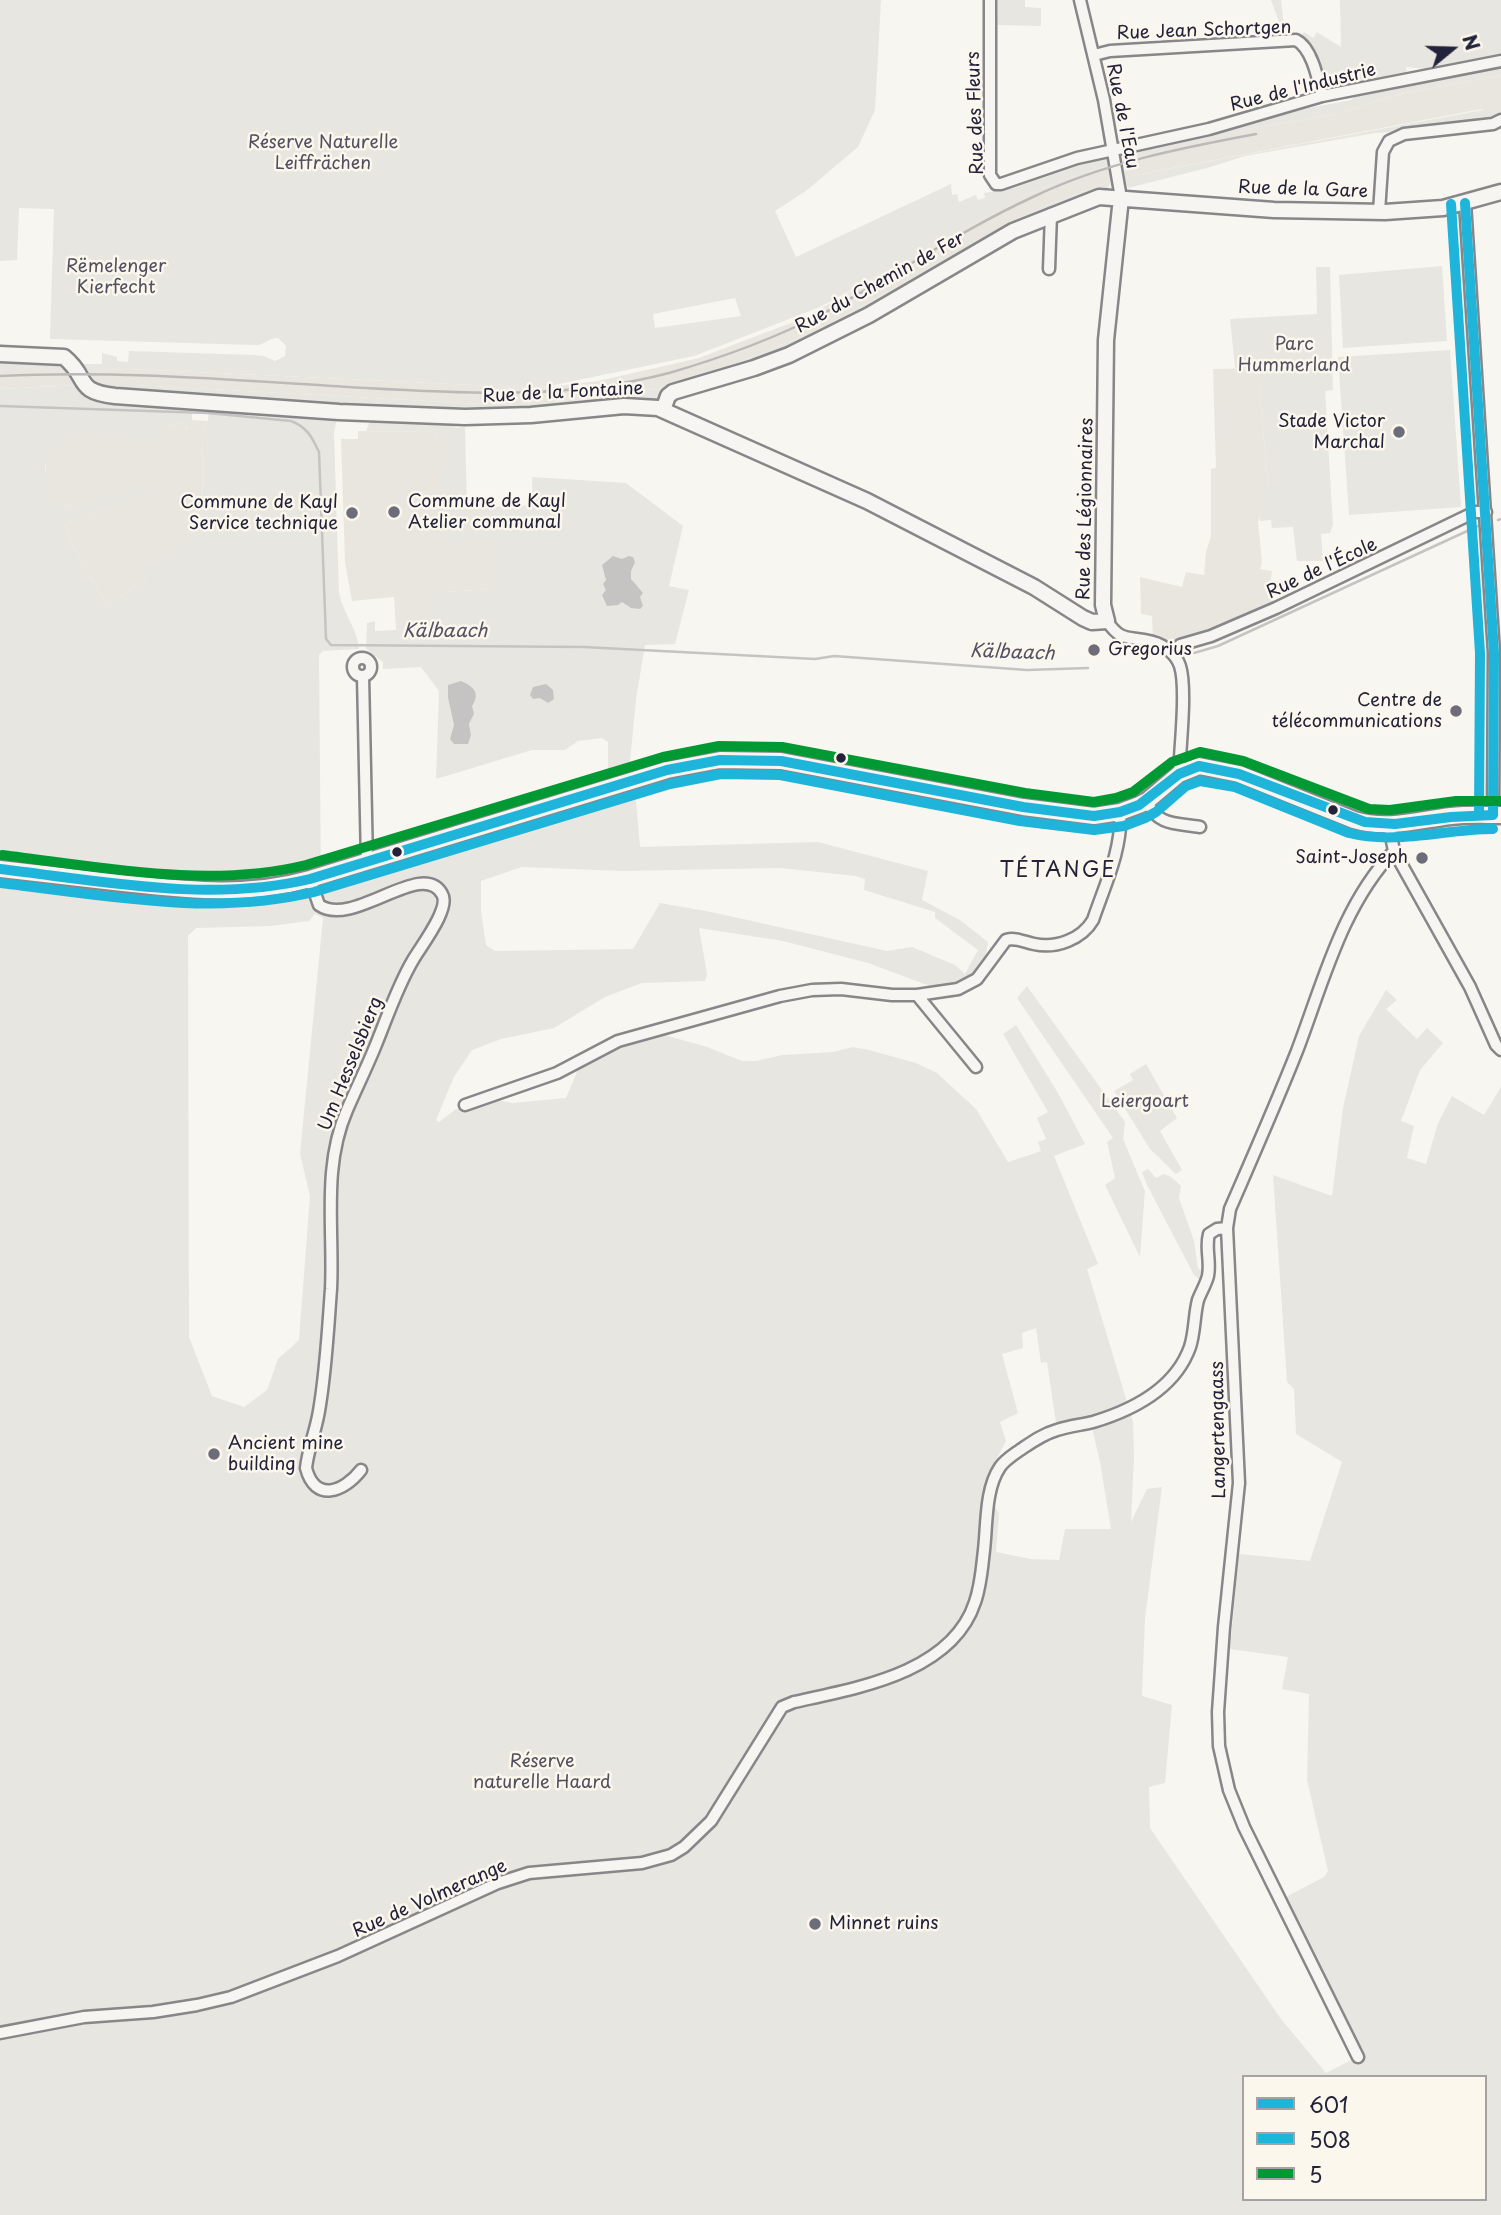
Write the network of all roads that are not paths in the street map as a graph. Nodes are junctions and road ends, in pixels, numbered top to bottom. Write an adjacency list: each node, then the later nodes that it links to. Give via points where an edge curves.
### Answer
1 (990, 0): 7 (street, Rue des Fleurs, via 992,181 1001,184)
2 (1080, 0): 3 (street, Rue de l'Eau)
3 (1094, 55): 5 (street, Rue Jean Schortgen, via 1296,40 1306,50); 7 (street, Rue de l'Eau)
4 (1501, 61): 5 (street, Rue de l'Industrie)
5 (1322, 96): 7 (street, Rue de l'Industrie, via 1209,129)
6 (1501, 120): 11 (street, Rue de la Gare, via 1404,134 1389,141 1382,152)
7 (1114, 149): 9 (street, Rue de l'Eau)
8 (1501, 192): 10 (main road)
9 (1121, 198): 11 (main road, Rue de la Gare, via 1274,210); 12 (main road, Rue du Chemin de Fer, via 1099,197); 17 (main road, Rue des Légionnaires, via 1107,340 1102,605)
10 (1465, 203): 11 (main road); 16 (street)
11 (1379, 212)
12 (1051, 214): 13 (street); 15 (main road, Rue du Chemin de Fer, via 812,344 754,368 673,392)
13 (1049, 269)
14 (0, 354): 15 (main road, Rue de la Fontaine, via 64,357 88,389 115,396 465,417 624,405)
15 (663, 410): 17 (main road, Rue de la Fontaine, via 867,501 1083,618)
16 (1486, 512): 18 (street, Rue de l'École, via 1475,512 1265,613 1180,645); 23 (street)
17 (1107, 621): 18 (street, Rue des Légionnaires, via 1120,636 1153,641)
18 (1174, 654): 20 (street, via 1182,687)
19 (363, 676): 27 (street)
20 (1178, 774): 21 (main road); 24 (main road, via 1199,766 1239,774 1354,820)
21 (1147, 801): 22 (main road); 25 (street, via 1159,819)
22 (1120, 812): 27 (main road, via 1077,815 802,764 720,760 667,771); 30 (street, via 1111,866 1089,927 1057,945 1006,940 977,979 958,989)
23 (1497, 815): 24 (main road)
24 (1389, 826): 26 (street)
25 (1200, 827)
26 (1394, 851): 31 (street); 34 (street, Langertengaass, via 1355,904 1230,1209)
27 (368, 862): 29 (main road)
28 (0, 869): 29 (main road, via 198,891 238,892)
29 (310, 879): 35 (street, Um Hesselsbierg, via 320,905 330,910 354,908 412,885 436,887 445,900 400,985 335,1141 331,1287 320,1408 306,1468 316,1486 335,1491)
30 (918, 995): 32 (street); 33 (street, via 841,989 780,996 618,1041 557,1073)
31 (1501, 1050)
32 (976, 1067)
33 (465, 1105)
34 (1227, 1228): 36 (street, Rue de Volmerange, via 1209,1234 1208,1276 1198,1301 1191,1346 1175,1375 1141,1403 1036,1439 1001,1465 990,1500 982,1577 962,1628 930,1658 876,1683 782,1707 711,1821 684,1847 642,1863 529,1873 498,1883 338,1956 231,1997 197,2006 84,2017); 37 (street, Langertengaass, via 1239,1483 1218,1685 1219,1746 1244,1827)
35 (361, 1470)
36 (0, 2033)
37 (1358, 2057)

